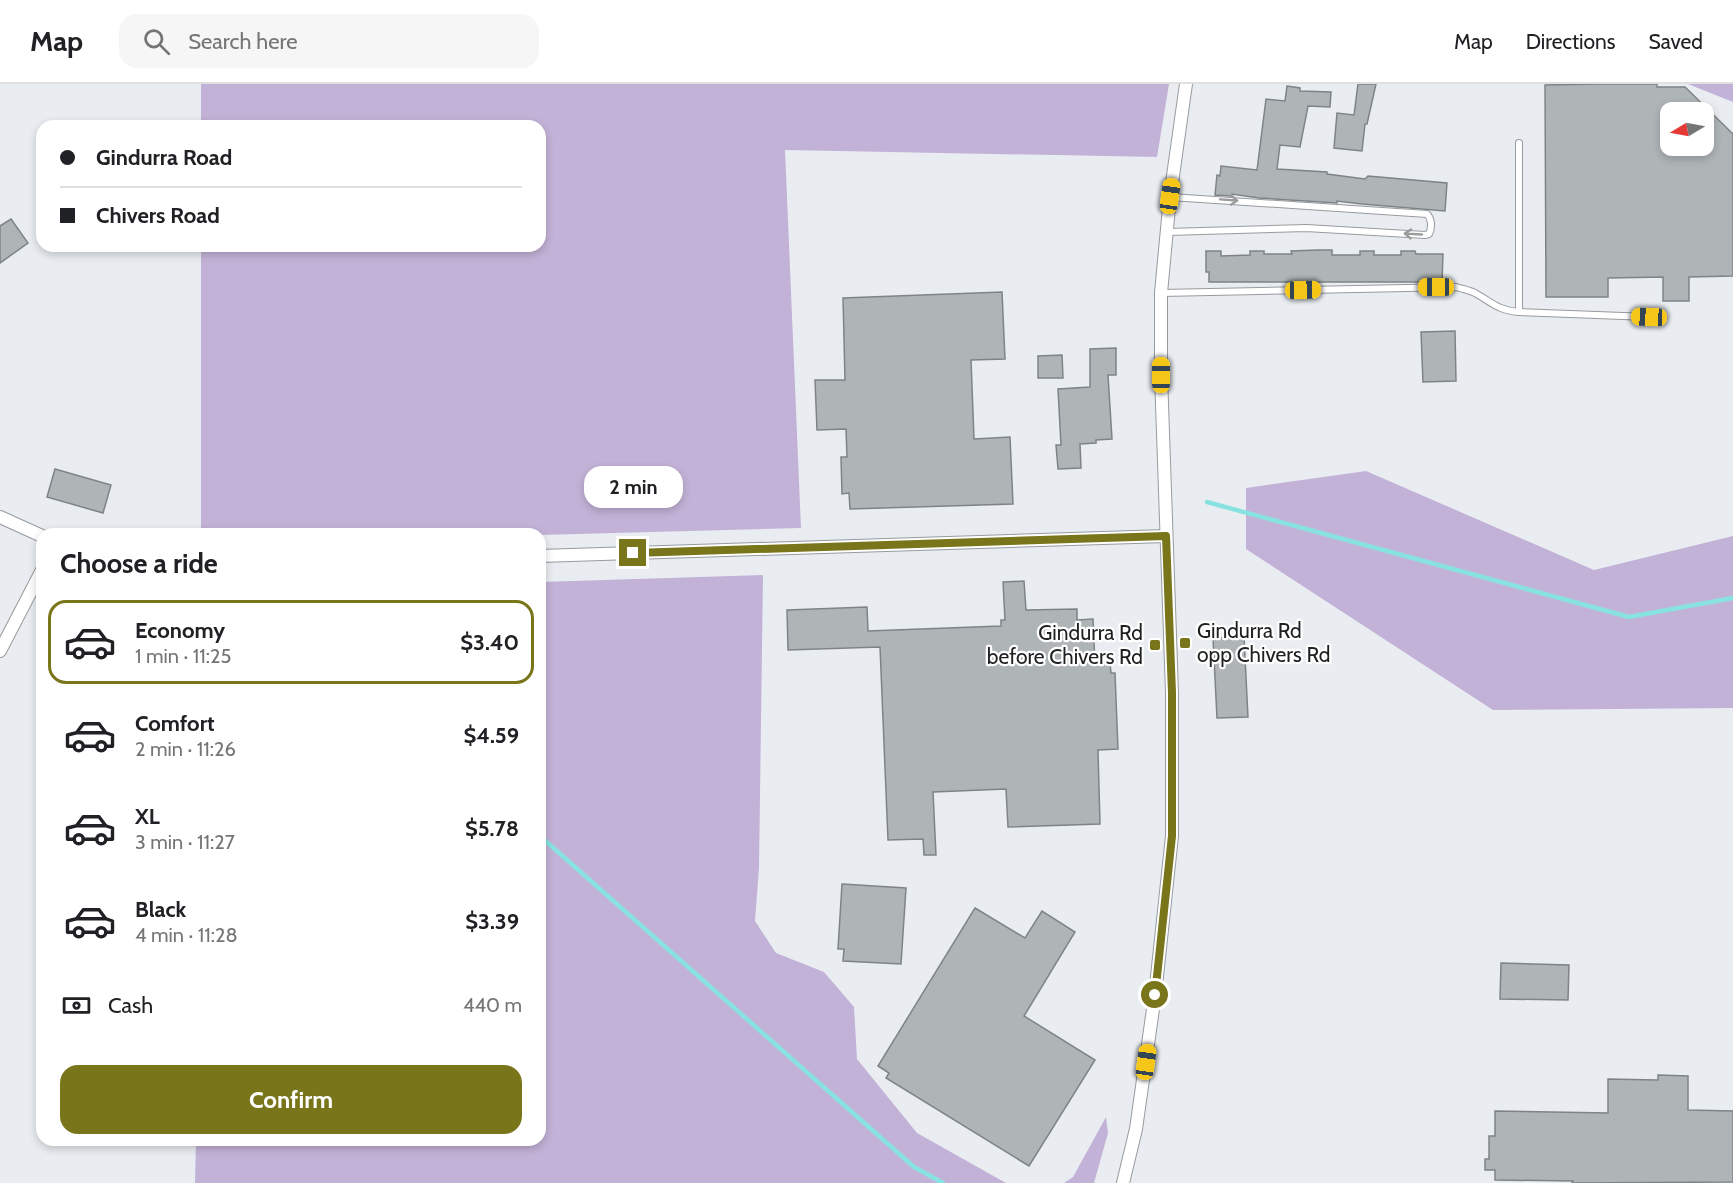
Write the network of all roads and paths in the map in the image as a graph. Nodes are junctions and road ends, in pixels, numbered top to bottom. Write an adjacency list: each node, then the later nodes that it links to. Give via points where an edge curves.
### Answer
1 (1186, 84): 3 (street)
2 (1519, 143): 6 (lane)
3 (1170, 196): 4 (street); 4 (lane, one-way to 4, via 1427,214 1431,231 1425,235 1306,228)
4 (1167, 232): 5 (street)
5 (1161, 293): 6 (lane, via 1456,287 1474,292 1506,311); 10 (street)
6 (1519, 312): 7 (lane)
7 (1649, 317)
8 (0, 517): 9 (street)
9 (36, 533)
10 (1166, 536): 11 (street); 14 (street, via 1172,836 1154,1006 1136,1129)
11 (546, 556)
12 (36, 582): 13 (street)
13 (0, 651)
14 (1123, 1183)

